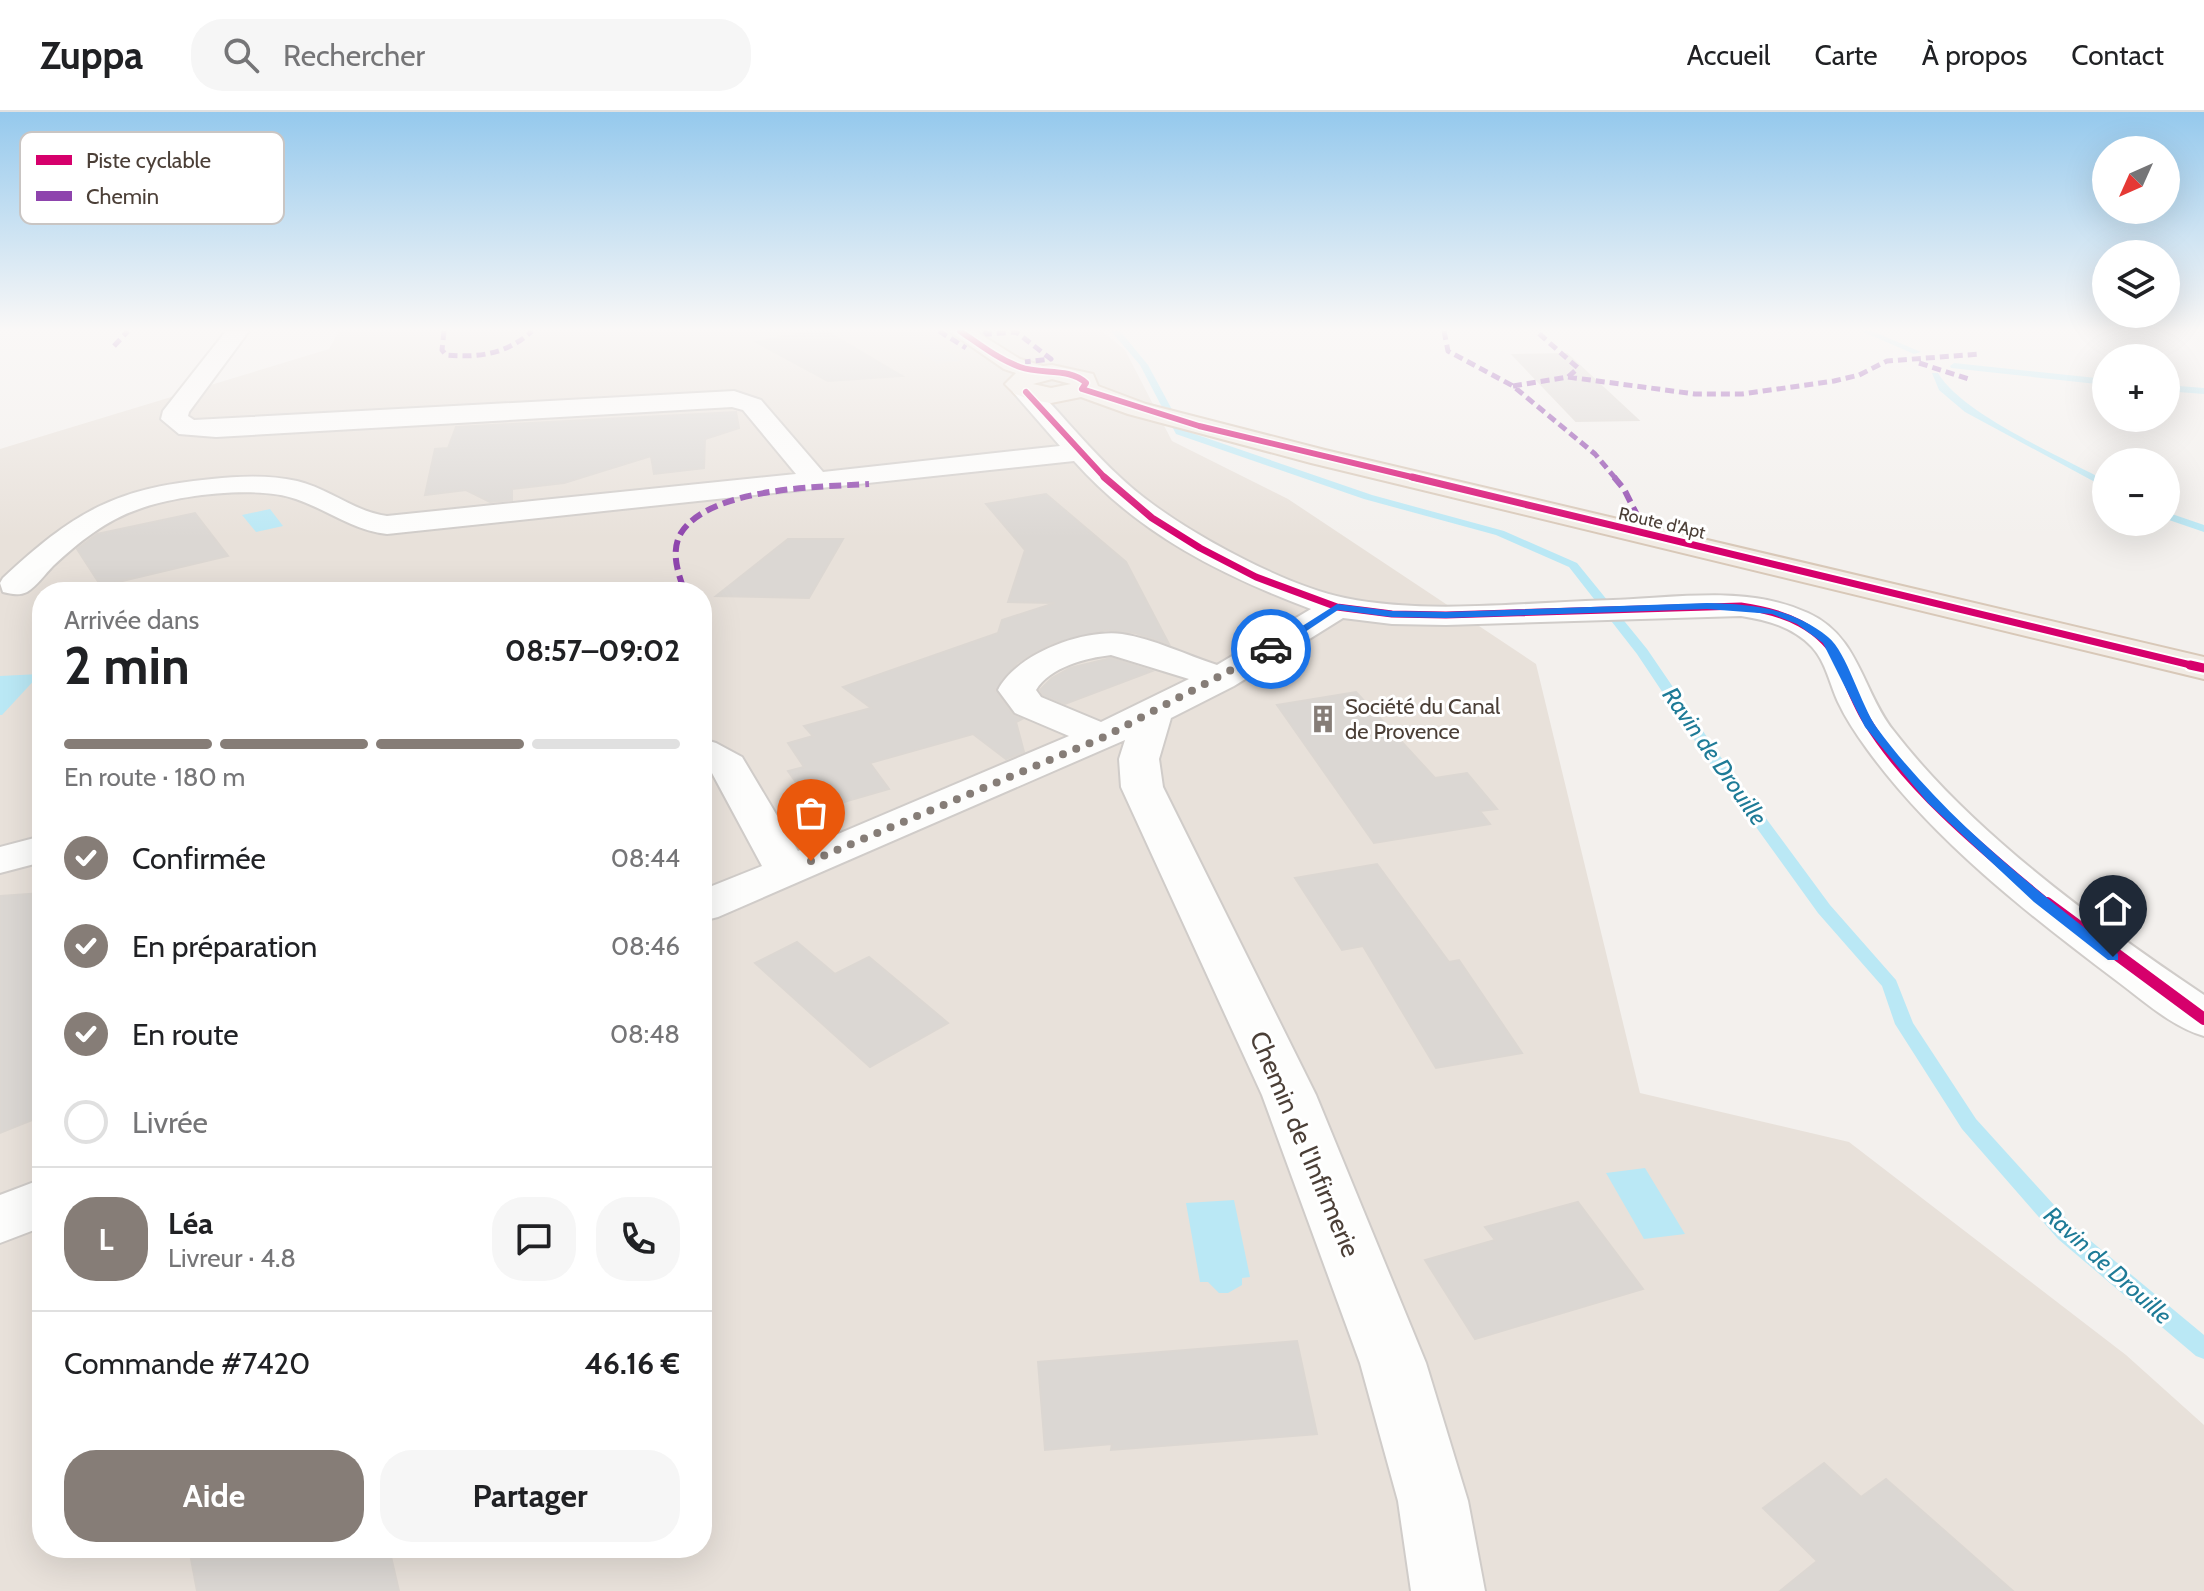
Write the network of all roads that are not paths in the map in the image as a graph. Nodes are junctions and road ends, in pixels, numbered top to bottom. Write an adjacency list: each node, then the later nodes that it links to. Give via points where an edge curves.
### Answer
1 (185, 400): 2 (street, via 174,419 179,424 216,429)
2 (716, 400)
3 (737, 400): 7 (street, via 752,405)
4 (1050, 400): 6 (street)
5 (1104, 400): 10 (main road, Route d'Apt)
6 (1080, 452): 7 (street); 9 (street, via 1112,486 1200,548 1277,587)
7 (816, 481): 8 (street, via 374,525 319,497 285,487 173,491 100,513 62,539)
8 (15, 585)
9 (1337, 607): 11 (street); 19 (street, via 1392,614 1509,614 1741,606 1801,622 1828,642 1871,727 1933,800 2039,899)
10 (2204, 668)
11 (1221, 678): 12 (street); 13 (street, via 1107,643 1022,677 1017,690 1028,705)
12 (1154, 712): 13 (street); 22 (street, Chemin de l'Infirmerie, via 1139,759 1142,787 1289,1095 1393,1363 1433,1501)
13 (1104, 737): 17 (street)
14 (712, 757): 17 (street, via 728,766)
15 (32, 852): 16 (street)
16 (0, 860)
17 (787, 871): 18 (street)
18 (712, 903)
19 (2204, 1019)
20 (32, 1206): 21 (street)
21 (0, 1220)
22 (1448, 1591)

